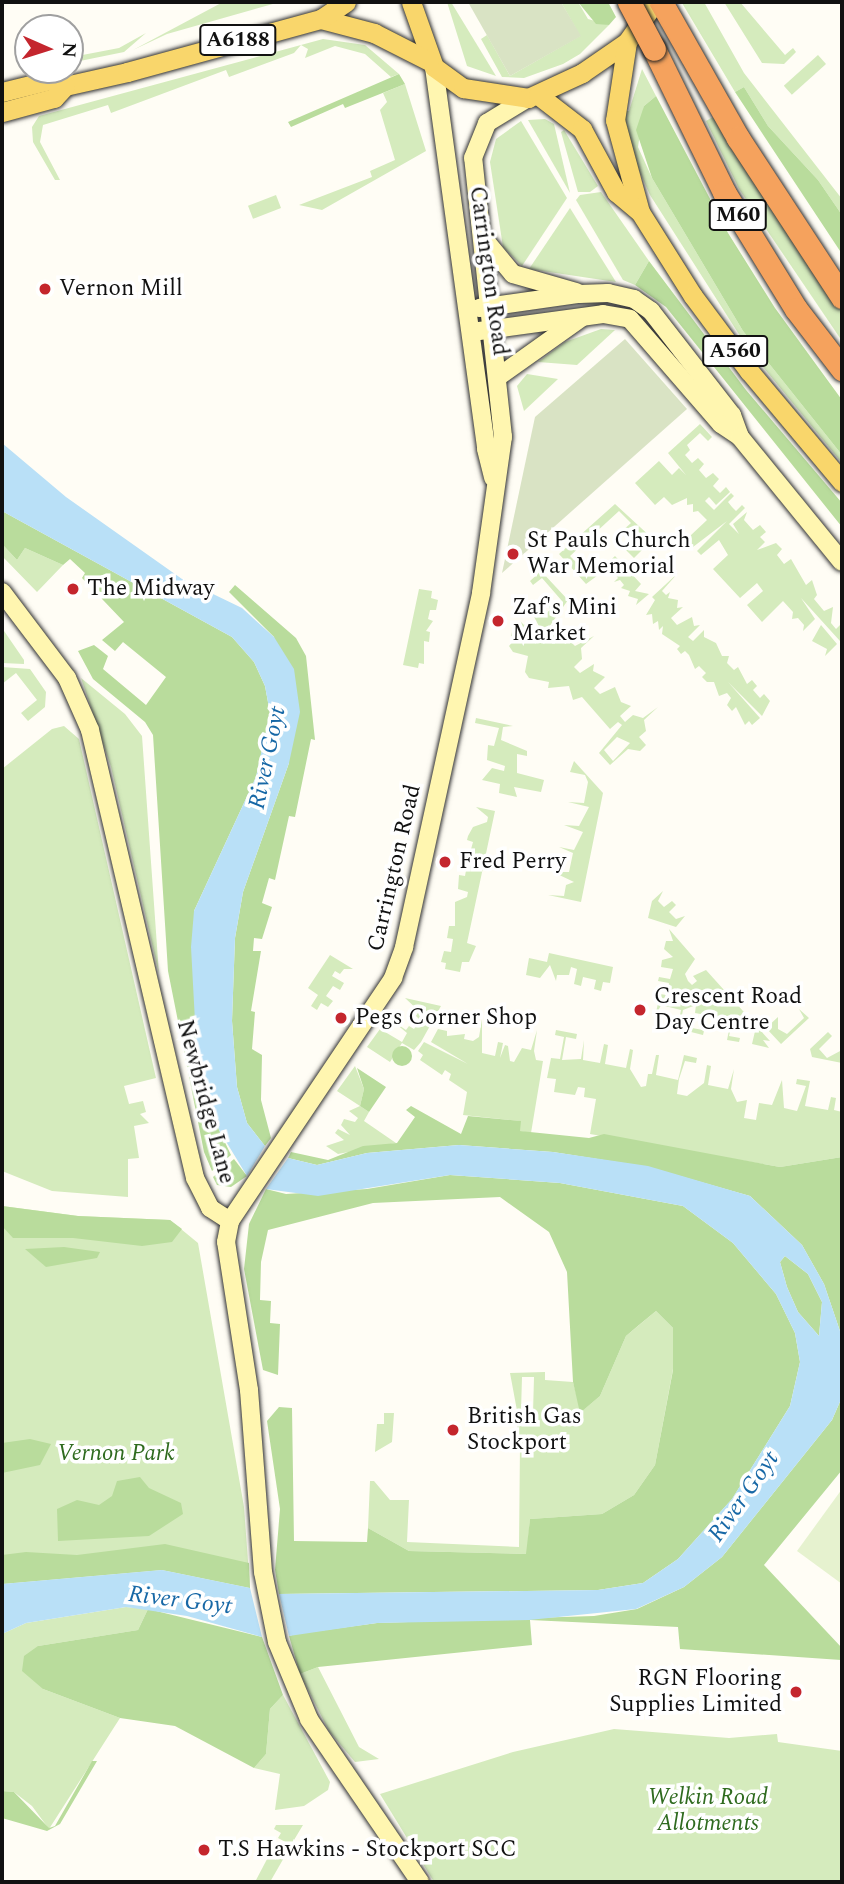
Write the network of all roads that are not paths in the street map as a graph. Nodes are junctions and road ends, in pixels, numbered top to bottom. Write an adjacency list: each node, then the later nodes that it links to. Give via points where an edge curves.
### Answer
1 (346, 2): 6 (main road, A6188)
2 (411, 2): 8 (main road)
3 (629, 2): 22 (highway, M60, bridge, via 724,192 796,309)
4 (655, 2): 7 (main road)
5 (666, 11): 16 (highway, M60, via 738,138)
6 (321, 19): 8 (main road, A6188, via 374,33); 9 (main road, A6188)
7 (627, 42): 11 (main road, via 582,74); 13 (main road, A560, via 615,120)
8 (431, 64): 11 (main road, via 463,88); 18 (main road, Carrington Road)
9 (65, 86): 10 (main road, A6188, via 50,80); 12 (main road, A6188, via 54,98)
10 (2, 92)
11 (533, 96): 13 (main road, A560, via 582,129 616,192); 14 (main road, Carrington Road, via 487,123 476,148 473,158)
12 (2, 112)
13 (640, 212): 26 (main road, A560, via 741,360)
14 (484, 239): 15 (main road, via 513,274); 17 (main road, Carrington Road)
15 (579, 294): 17 (main road); 24 (main road, via 624,295 650,311 732,415)
16 (842, 297)
17 (490, 307): 18 (main road); 20 (main road, Carrington Road)
18 (468, 310): 21 (main road, Carrington Road)
19 (584, 316): 20 (main road); 23 (main road); 24 (main road, via 613,314 635,323 721,425)
20 (493, 330): 21 (main road); 23 (main road, Carrington Road)
21 (472, 332): 25 (main road, Carrington Road, via 485,449)
22 (842, 369)
23 (498, 377): 25 (main road, Carrington Road, via 503,437)
24 (740, 438): 27 (main road)
25 (494, 482): 29 (main road, Carrington Road, via 481,593 398,965)
26 (842, 482)
27 (842, 562)
28 (2, 592): 29 (main road, Newbridge Lane, via 67,678 90,730 195,1178 210,1208)
29 (230, 1221): 30 (main road, via 228,1260 249,1390 263,1572 277,1642 309,1719)
30 (419, 1882)

